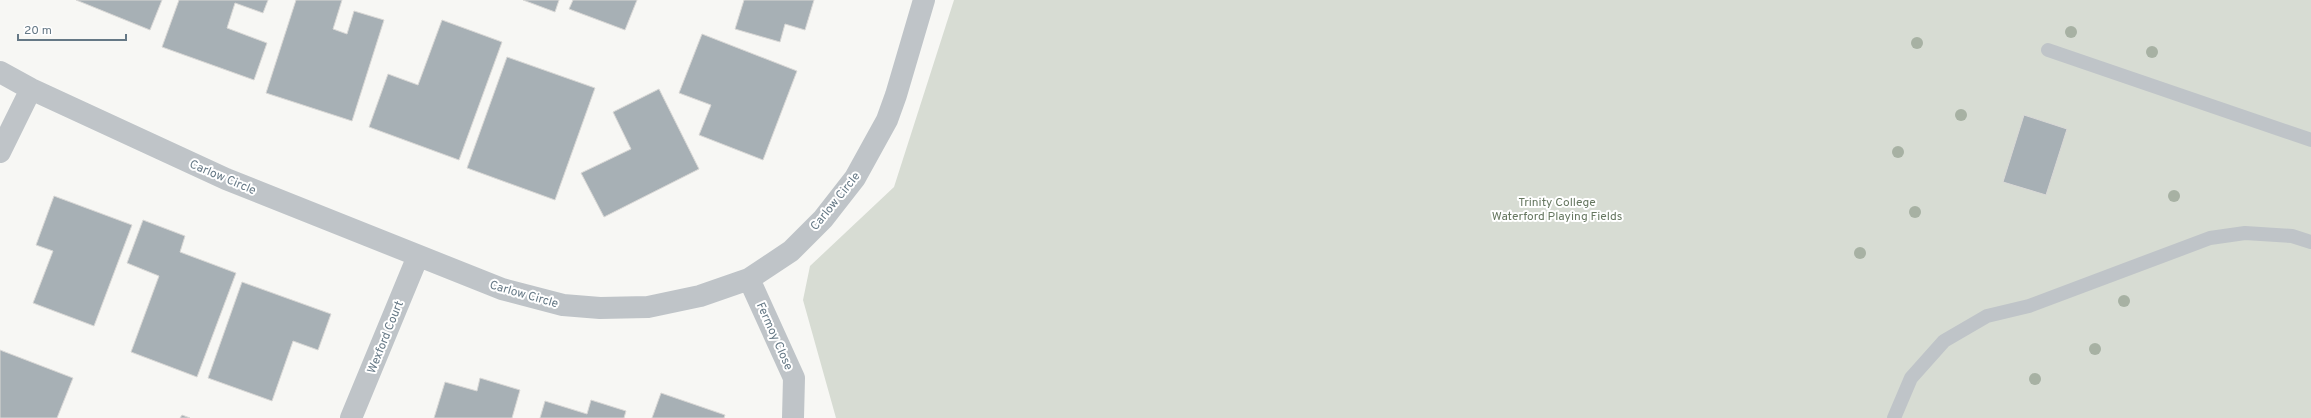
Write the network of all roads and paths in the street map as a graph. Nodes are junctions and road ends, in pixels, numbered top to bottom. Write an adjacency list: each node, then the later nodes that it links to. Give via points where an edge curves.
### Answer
1 (924, 0): 9 (street, Carlow Circle, via 889,114 874,147 855,178 823,219 791,251)
2 (2048, 50): 5 (lane)
3 (0, 72): 4 (street, Carlow Circle)
4 (31, 89): 6 (street); 8 (street, Carlow Circle, via 226,179)
5 (2311, 140)
6 (0, 152)
7 (2311, 242): 12 (lane, via 2292,236 2245,233 2210,238 2029,306 1988,316 1944,340 1911,378)
8 (418, 256): 9 (street, Carlow Circle, via 502,289 564,305 648,307 700,296); 10 (street, Wexford Court)
9 (749, 279): 11 (street, Fermoy Close, via 794,378)
10 (351, 418)
11 (793, 418)
12 (1894, 418)

